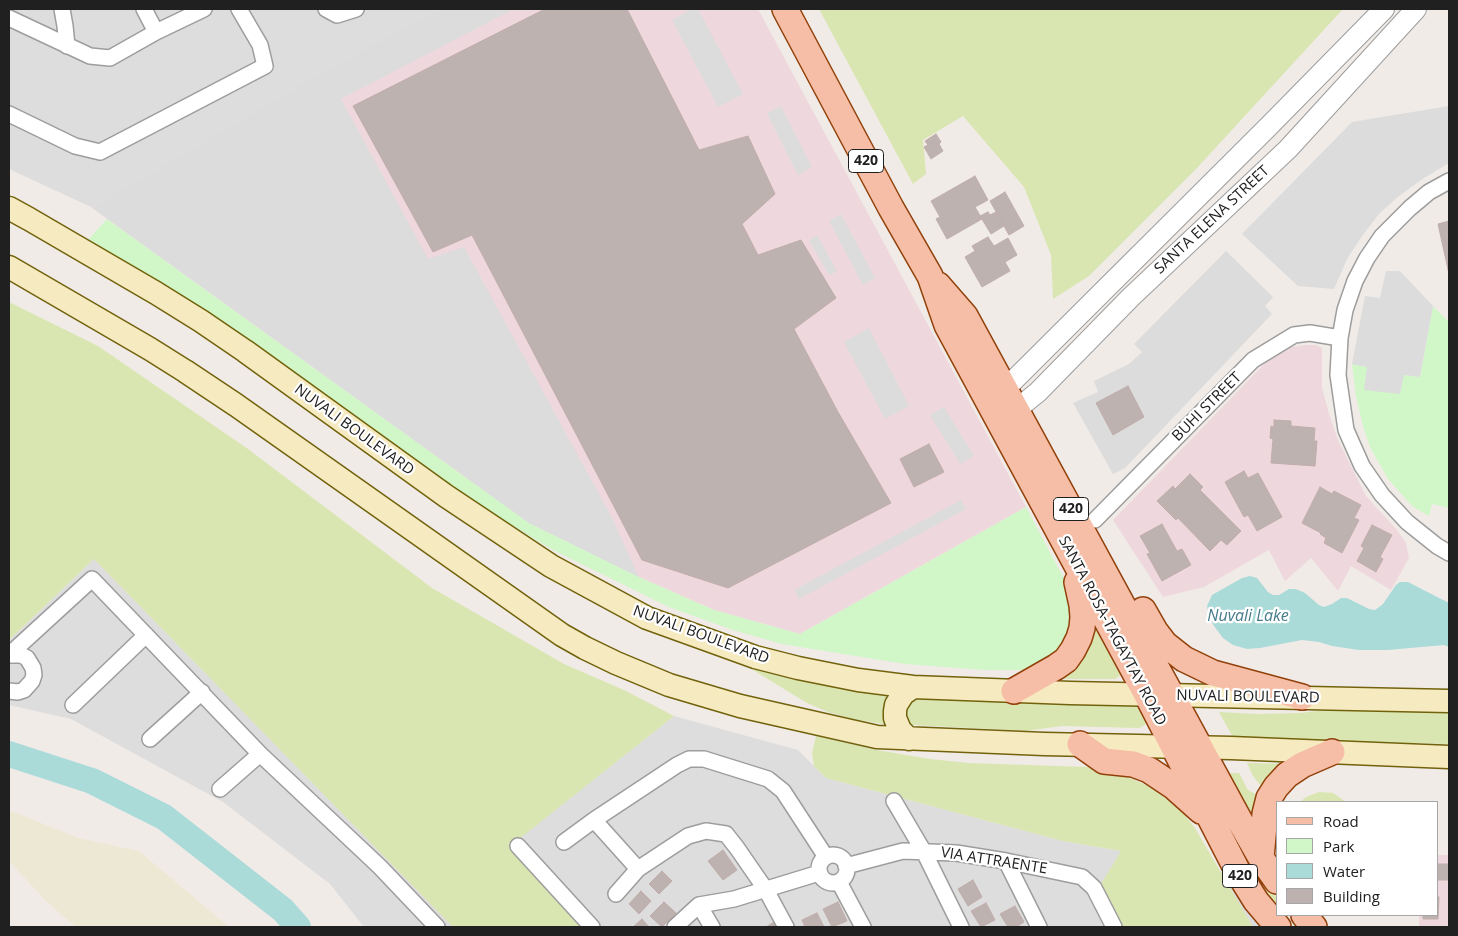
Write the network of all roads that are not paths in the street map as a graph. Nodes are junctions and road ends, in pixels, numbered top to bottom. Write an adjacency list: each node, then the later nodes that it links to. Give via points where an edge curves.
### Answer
1 (62, 9): 12 (street)
2 (144, 9): 11 (street)
3 (204, 9): 11 (street)
4 (239, 9): 13 (street, via 260,45 265,66 100,152 75,146)
5 (356, 9): 9 (street)
6 (785, 9): 19 (main road, SANTA ROSA-TAGAYTAY ROAD / 420)
7 (1384, 9): 14 (street, SANTA ELENA STREET)
8 (1416, 9): 15 (street, SANTA ELENA STREET)
9 (332, 12)
10 (9, 18): 12 (street)
11 (156, 32): 12 (street, via 110,58 90,56)
12 (67, 46)
13 (9, 114)
14 (1268, 127): 15 (street); 21 (street, SANTA ELENA STREET)
15 (1288, 149): 21 (street, SANTA ELENA STREET, via 1131,297 1038,392)
16 (1449, 181): 20 (street, via 1429,192 1382,236 1355,281)
17 (9, 208): 29 (main road, NUVALI BOULEVARD, via 201,321 446,496 543,561 647,618 755,657 858,680)
18 (9, 267): 38 (main road, via 185,371 535,617 585,648 669,686 731,704 877,737)
19 (930, 276): 21 (main road, SANTA ROSA-TAGAYTAY ROAD / 420, via 965,316); 21 (main road, SANTA ROSA-TAGAYTAY ROAD / 420, via 947,325)
20 (1340, 338): 22 (street, BUHI STREET, via 1310,333 1294,335 1253,360); 24 (street, via 1338,375 1346,430 1356,455 1382,495 1407,522)
21 (1009, 409): 22 (main road, via 1065,464); 23 (main road, SANTA ROSA-TAGAYTAY ROAD / 420); 26 (main road, SANTA ROSA-TAGAYTAY ROAD / 420)
22 (1095, 520): 25 (main road)
23 (1062, 537): 31 (main road, via 1082,605 1079,638 1061,663); 33 (main road, SANTA ROSA-TAGAYTAY ROAD / 420)
24 (1449, 553)
25 (1116, 559): 26 (main road); 35 (main road, via 1155,632 1175,653 1213,673)
26 (1124, 607): 34 (main road, SANTA ROSA-TAGAYTAY ROAD / 420)
27 (146, 635): 28 (street, via 92,580); 32 (street); 37 (street)
28 (9, 655): 30 (street, via 27,658 34,668 32,681 24,690)
29 (913, 687): 31 (main road, NUVALI BOULEVARD); 38 (main road, via 903,694 895,711 900,730)
30 (9, 691)
31 (1014, 691): 33 (main road, NUVALI BOULEVARD)
32 (202, 692): 39 (street); 44 (street)
33 (1147, 695): 34 (main road, NUVALI BOULEVARD); 41 (main road, SANTA ROSA-TAGAYTAY ROAD / 420)
34 (1171, 696): 35 (main road, NUVALI BOULEVARD); 42 (main road, SANTA ROSA-TAGAYTAY ROAD / 420)
35 (1302, 698): 36 (main road, NUVALI BOULEVARD)
36 (1449, 701)
37 (73, 705)
38 (909, 738): 40 (main road)
39 (150, 739)
40 (1080, 744): 41 (main road); 49 (main road, via 1104,762 1133,764 1158,775)
41 (1174, 746): 42 (main road); 49 (main road, SANTA ROSA-TAGAYTAY ROAD / 420)
42 (1200, 747): 43 (main road); 54 (main road, SANTA ROSA-TAGAYTAY ROAD / 420)
43 (1332, 752): 45 (main road); 54 (main road, via 1302,765 1276,787 1265,814)
44 (260, 754): 46 (street); 65 (street, via 380,867)
45 (1449, 757)
46 (220, 788)
47 (894, 801): 52 (street)
48 (594, 820): 50 (street); 53 (street, via 677,765 689,759 704,759 768,779 783,791); 57 (street)
49 (1211, 820): 74 (main road, SANTA ROSA-TAGAYTAY ROAD / 420, via 1246,886)
50 (564, 842)
51 (518, 846): 66 (street)
52 (924, 852): 55 (street, VIA ATTRAENTE); 56 (street, VIA ATTRAENTE, via 903,851); 71 (street)
53 (826, 857): 56 (street, via 836,855); 58 (street, via 820,864)
54 (1261, 858): 59 (main road, SANTA ROSA-TAGAYTAY ROAD / 420)
55 (1006, 861): 72 (street); 73 (street, VIA ATTRAENTE, via 1082,877 1094,888)
56 (846, 866): 60 (street, via 844,878)
57 (638, 869): 61 (street, via 688,836 706,830 726,834); 62 (street)
58 (819, 873): 60 (street, via 827,882); 61 (street)
59 (1276, 879)
60 (839, 882): 70 (street)
61 (766, 890): 63 (street); 69 (street)
62 (616, 894)
63 (699, 905): 67 (street); 68 (street)
64 (1305, 916): 75 (main road)
65 (437, 927)
66 (592, 927)
67 (674, 927)
68 (712, 927)
69 (786, 927)
70 (863, 927)
71 (961, 927)
72 (1039, 927)
73 (1114, 927)
74 (1278, 927)
75 (1314, 927)

